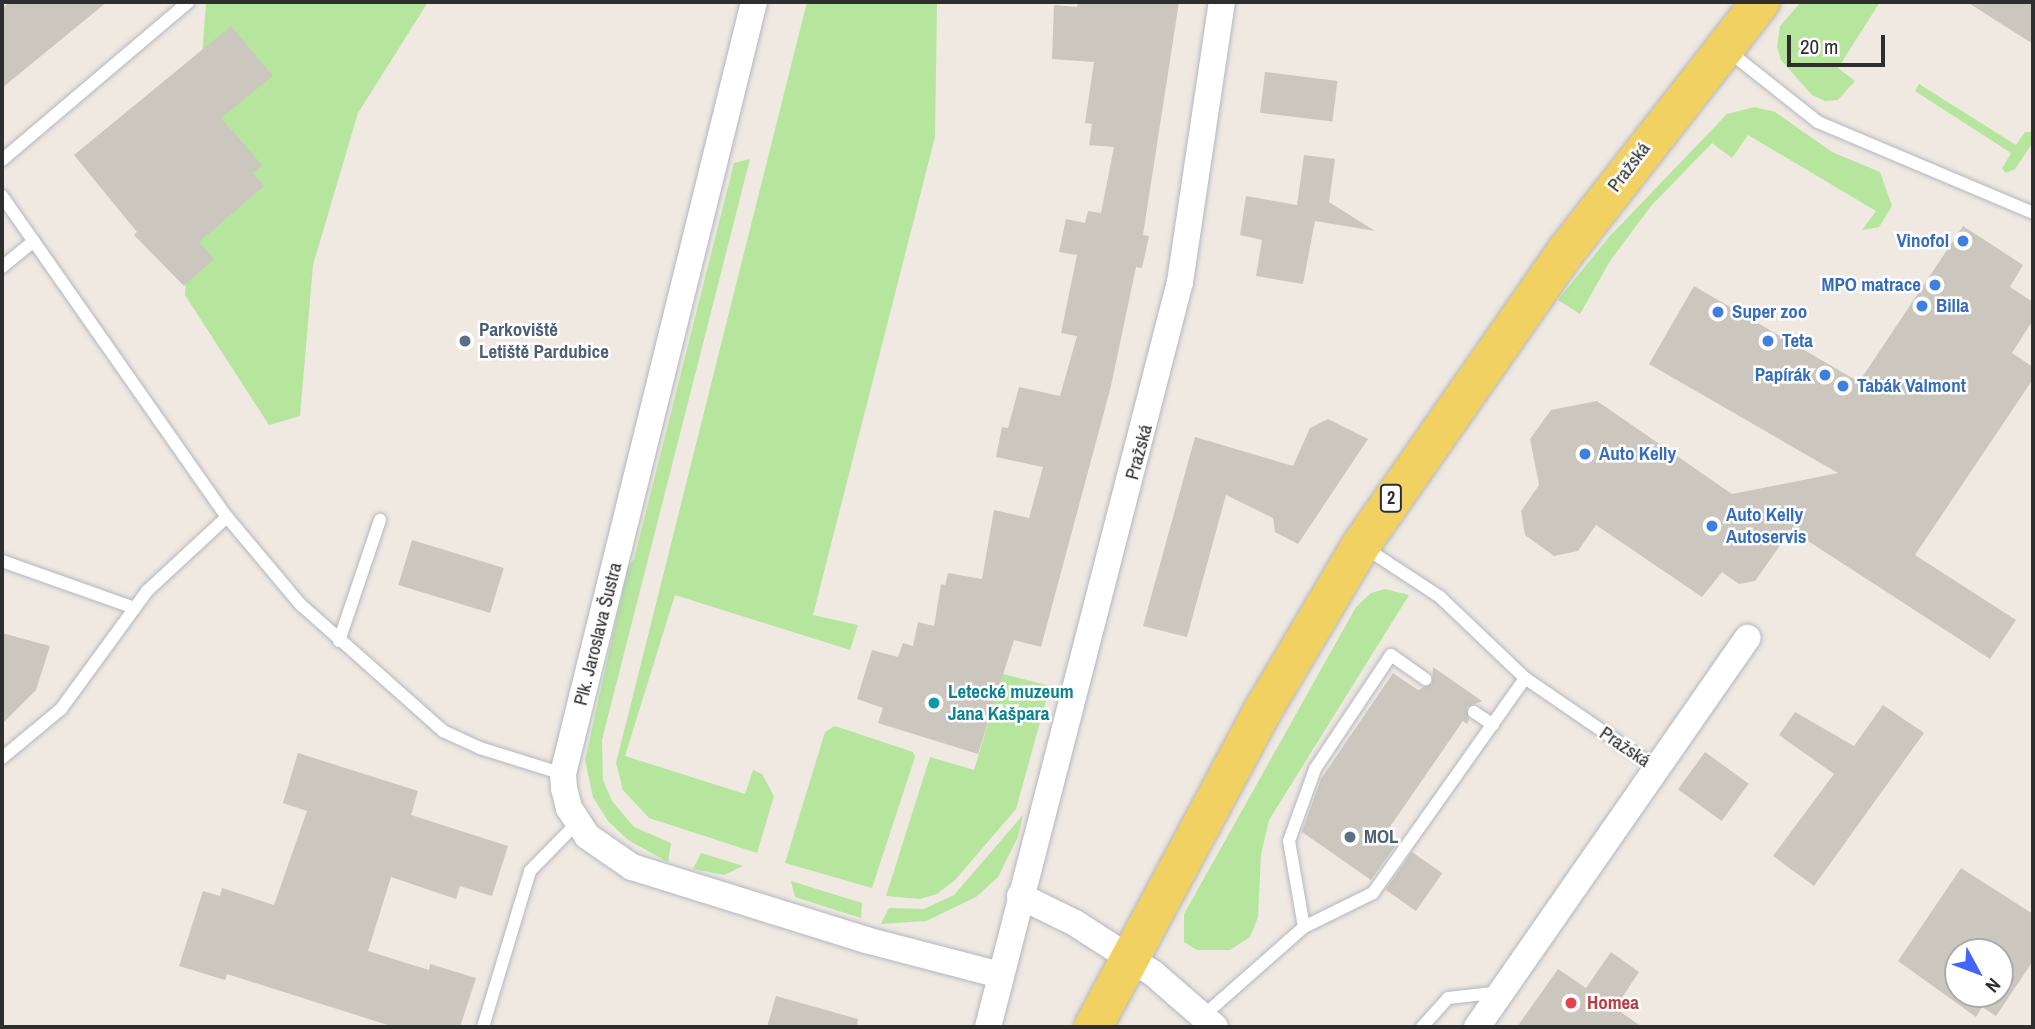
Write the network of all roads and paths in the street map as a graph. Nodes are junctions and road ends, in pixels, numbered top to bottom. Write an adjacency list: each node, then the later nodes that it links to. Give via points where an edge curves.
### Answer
1 (188, 2): 6 (lane)
2 (754, 2): 24 (street, Plk. Jaroslava Šustra)
3 (1222, 2): 26 (street, Pražská, via 1180,282)
4 (1761, 2): 5 (main road, Pražská / 2)
5 (1723, 47): 8 (lane, via 1818,122); 13 (main road, Pražská / 2, via 1515,320)
6 (2, 160)
7 (2, 196): 9 (lane)
8 (2033, 213)
9 (34, 241): 10 (lane); 11 (lane)
10 (2, 267)
11 (227, 517): 15 (lane, via 147,591); 17 (lane)
12 (380, 520): 17 (lane)
13 (1361, 545): 18 (lane, Pražská, via 1440,597); 28 (main road, Pražská / 2, via 1276,687)
14 (2, 561): 15 (lane)
15 (135, 608): 22 (lane, via 61,709)
16 (1747, 638): 23 (street, Pražská)
17 (339, 642): 24 (lane, via 426,718 459,740)
18 (1525, 678): 21 (lane); 23 (lane, Pražská)
19 (1425, 679): 27 (lane, via 1391,655 1315,769 1289,841)
20 (1475, 712): 21 (lane)
21 (1493, 725): 27 (lane, via 1373,893)
22 (2, 758)
23 (1658, 769): 30 (street, Pražská)
24 (563, 774): 25 (street, Plk. Jaroslava Šustra)
25 (577, 823): 29 (street, Plk. Jaroslava Šustra, via 612,857 656,876); 32 (lane, via 530,871)
26 (1020, 896): 28 (street); 29 (street, Pražská)
27 (1304, 927): 31 (lane)
28 (1128, 957): 31 (street); 34 (main road, Pražská / 2)
29 (1000, 975): 33 (street, Pražská)
30 (1502, 992): 35 (lane, via 1448,998); 36 (street, Pražská)
31 (1209, 1022)
32 (483, 1027)
33 (988, 1027)
34 (1093, 1027)
35 (1422, 1027)
36 (1478, 1027)

